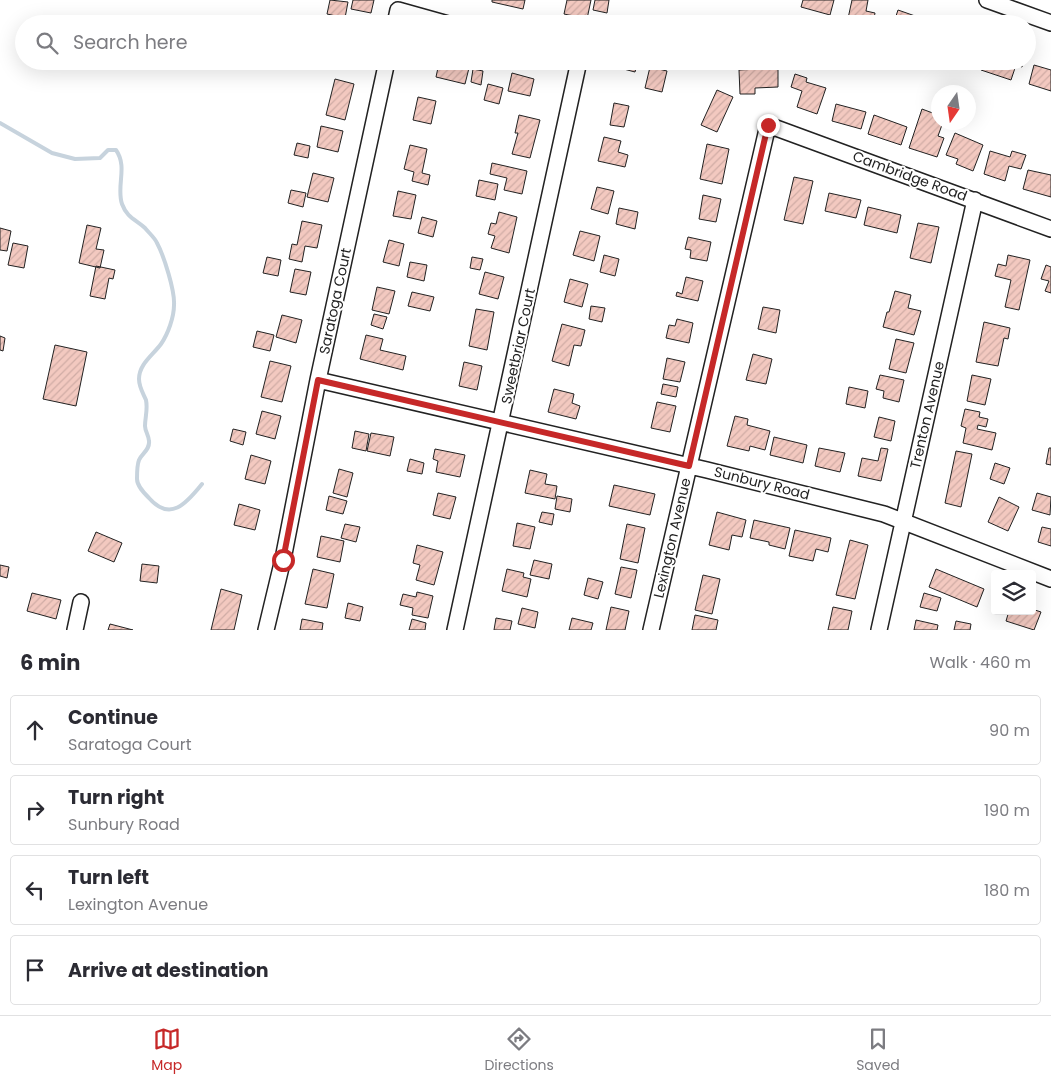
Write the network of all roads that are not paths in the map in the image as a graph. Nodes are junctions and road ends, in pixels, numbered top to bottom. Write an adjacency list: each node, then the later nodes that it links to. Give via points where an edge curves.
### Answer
1 (987, 0): 4 (street)
2 (397, 15): 3 (street, via 398,10)
3 (416, 15)
4 (1029, 15)
5 (1036, 18): 6 (street)
6 (1051, 23)
7 (385, 70): 12 (street, Saratoga Court)
8 (577, 70): 13 (street, Sweetbriar Court)
9 (768, 125): 10 (street, Cambridge Road); 14 (street, Lexington Avenue)
10 (975, 200): 11 (street, Cambridge Road); 15 (street, Trenton Avenue)
11 (1051, 229)
12 (318, 380): 13 (street, Sunbury Road); 19 (street, Saratoga Court)
13 (501, 422): 14 (street, Sunbury Road); 20 (street, Sweetbriar Court)
14 (689, 466): 15 (street, Sunbury Road); 21 (street, Lexington Avenue)
15 (904, 520): 16 (street, Sunbury Road); 22 (street, Trenton Avenue)
16 (1051, 579)
17 (80, 602): 18 (street)
18 (74, 630)
19 (266, 630)
20 (455, 630)
21 (650, 630)
22 (879, 630)

